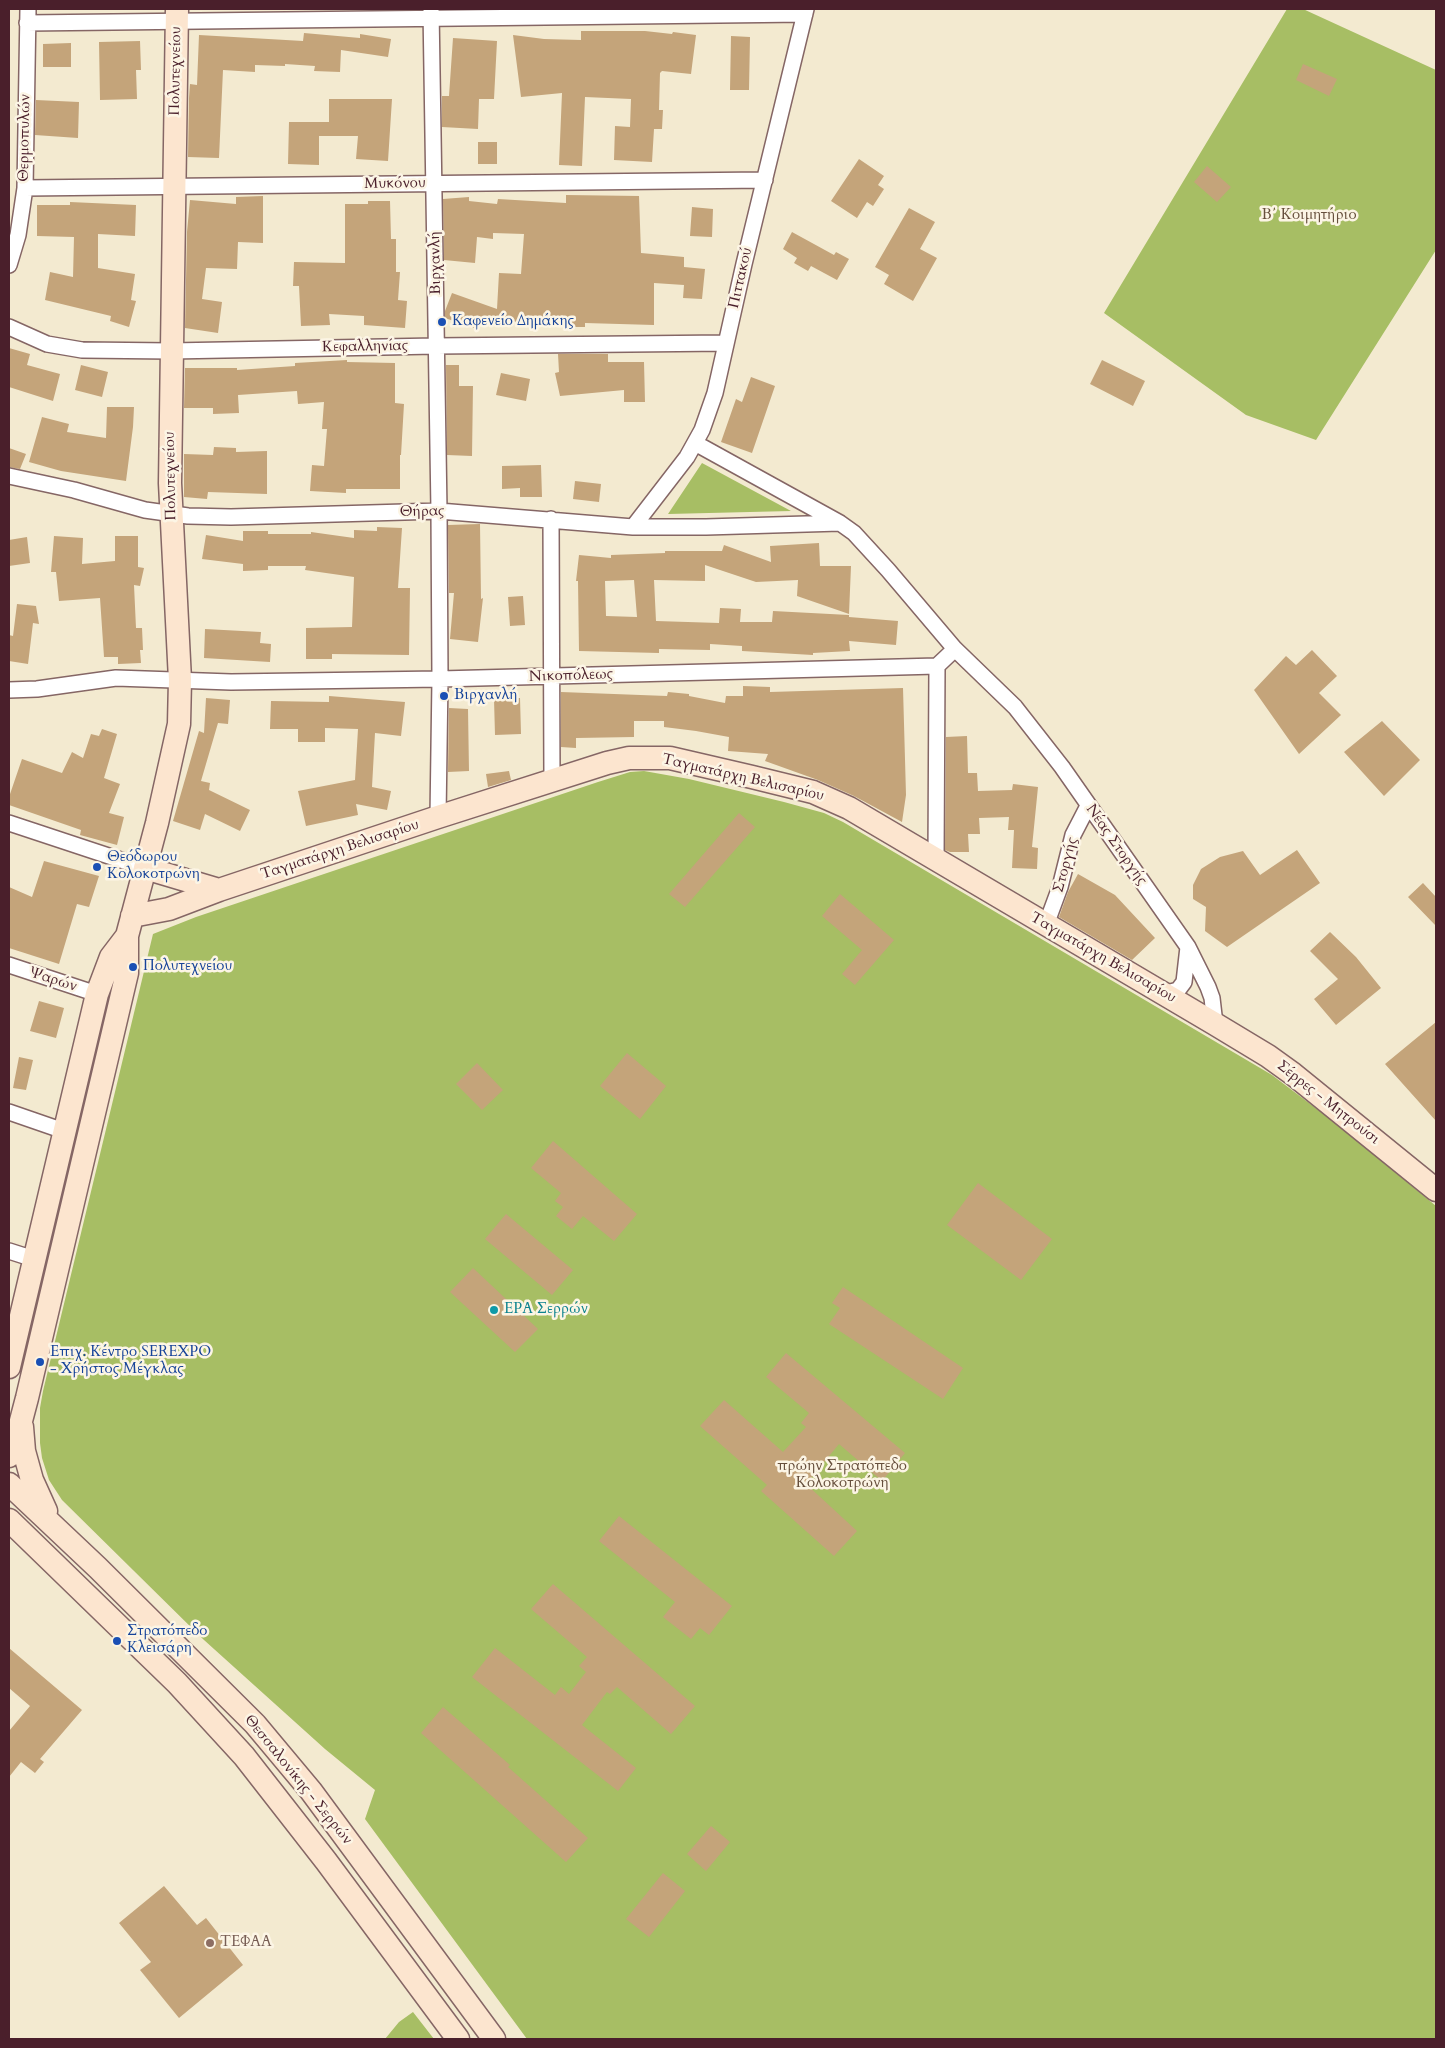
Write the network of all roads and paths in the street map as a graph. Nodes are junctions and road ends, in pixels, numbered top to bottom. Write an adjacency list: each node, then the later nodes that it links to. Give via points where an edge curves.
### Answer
1 (806, 12): 2 (street); 5 (street, Πιττακού)
2 (431, 13): 3 (street); 6 (street, Βιρχανλή)
3 (177, 14): 4 (street); 7 (main road, Πολυτεχνείου)
4 (27, 16): 8 (street, Θερμοπυλών)
5 (765, 180): 6 (street, Μυκόνου); 11 (street, Πιττακού)
6 (435, 183): 7 (street, Μυκόνου); 12 (street, Βιρχανλή)
7 (175, 186): 8 (street, Μυκόνου); 13 (main road, Πολυτεχνείου)
8 (25, 188): 9 (street, Θερμοπυλών, via 18,235)
9 (9, 265)
10 (9, 326): 13 (street, Κεφαλληνίας, via 37,341 68,349)
11 (726, 343): 12 (street, Κεφαλληνίας); 14 (street, Πιττακού, via 715,393)
12 (436, 346): 13 (street, Κεφαλληνίας); 16 (street, Βιρχανλή)
13 (172, 351): 17 (main road, Πολυτεχνείου)
14 (695, 443): 19 (street, Νέας Στοργής); 20 (street, Πιττακού)
15 (9, 476): 17 (street, Θήρας)
16 (439, 511): 17 (street, Θήρας, via 231,517); 18 (street, Θήρας); 24 (street, Βιρχανλή)
17 (171, 515): 25 (main road, Πολυτεχνείου)
18 (551, 519): 20 (street, Θήρας); 23 (street)
19 (840, 523): 20 (street, Θήρας); 21 (street, Νέας Στοργής, via 865,544)
20 (633, 527)
21 (954, 649): 22 (street); 28 (street, Νέας Στοργής, via 990,681 1032,727)
22 (937, 666): 23 (street, Νικοπόλεως); 31 (street)
23 (552, 677): 24 (street, Νικοπόλεως); 27 (street)
24 (440, 679): 25 (street, Νικοπόλεως); 29 (street, Βιρχανλή)
25 (180, 680): 26 (street, Νικοπόλεως, via 116,678); 32 (main road, Πολυτεχνείου, via 180,714 175,745)
26 (9, 690)
27 (552, 781): 29 (main road, Ταγματάρχη Βελισαρίου); 31 (main road, Ταγματάρχη Βελισαρίου, via 629,758 684,761 826,797)
28 (1088, 806): 34 (street, Στοργής, via 1073,834 1060,887); 36 (street, Νέας Στοργής)
29 (438, 817): 33 (main road, Ταγματάρχη Βελισαρίου)
30 (9, 823): 32 (street)
31 (936, 860): 34 (main road, Ταγματάρχη Βελισαρίου)
32 (145, 868): 33 (main road); 35 (main road, Πολυτεχνείου)
33 (219, 890): 35 (main road, Ταγματάρχη Βελισαρίου)
34 (1046, 925): 38 (main road, Ταγματάρχη Βελισαρίου)
35 (129, 926): 39 (main road, Πολυτεχνείου, via 111,957); 47 (main road, Πολυτεχνείου, via 127,973)
36 (1188, 947): 38 (street, via 1184,982 1178,990 1167,993); 40 (street, Νέας Στοργής, via 1208,987)
37 (9, 965): 39 (street, Ψαρών)
38 (1155, 989): 40 (main road, Ταγματάρχη Βελισαρίου)
39 (97, 994): 42 (main road, Πολυτεχνείου)
40 (1215, 1024): 43 (main road, Σέρρες - Μητρούσι, via 1293,1074)
41 (9, 1112): 42 (street)
42 (64, 1131): 45 (main road, Πολυτεχνείου)
43 (1436, 1190)
44 (9, 1251): 45 (street)
45 (34, 1259): 46 (main road, Πολυτεχνείου)
46 (9, 1367)
47 (21, 1419): 48 (main road, Πολυτεχνείου); 51 (main road, via 23,1446 32,1480)
48 (9, 1456)
49 (9, 1484): 51 (main road, Θεσσαλονίκης - Σερρών)
50 (9, 1520): 52 (main road, Θεσσαλονίκης - Σερρών, via 190,1697 244,1756)
51 (54, 1525): 53 (main road, Θεσσαλονίκης - Σερρών, via 268,1739)
52 (458, 2039)
53 (494, 2039)

